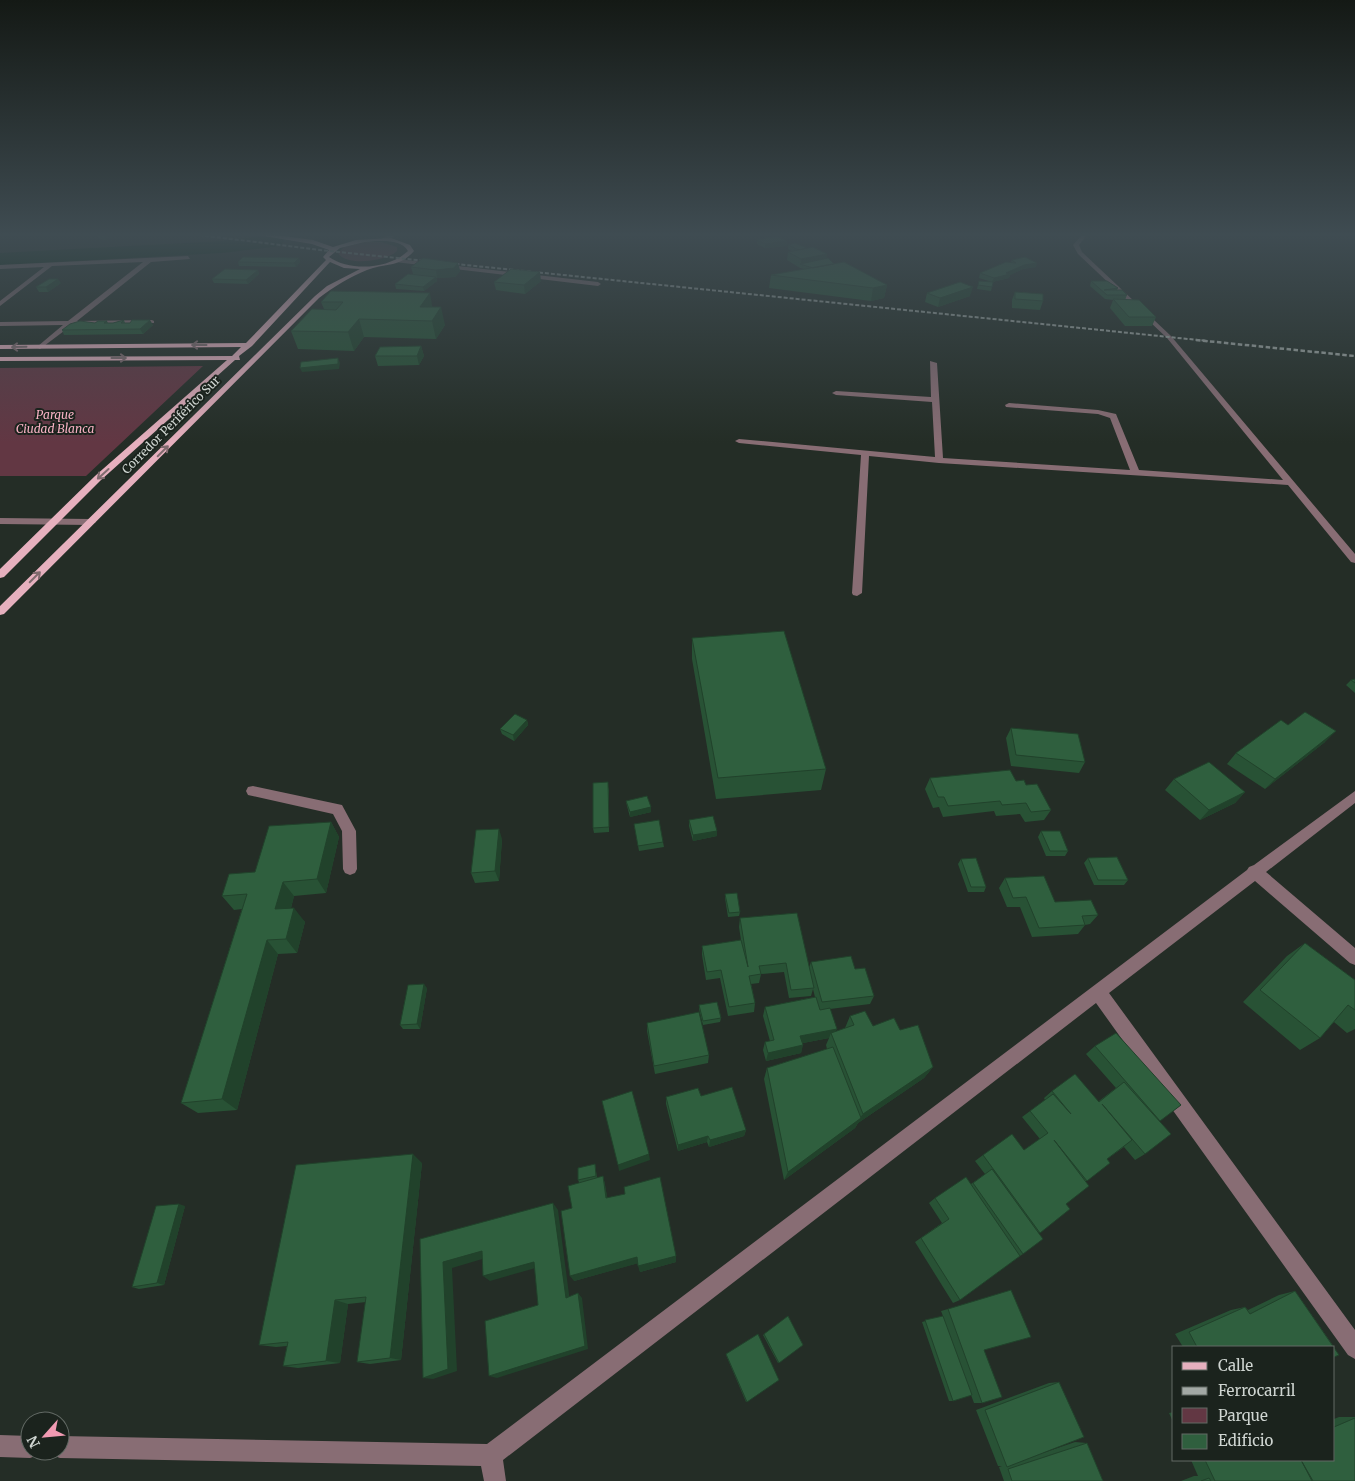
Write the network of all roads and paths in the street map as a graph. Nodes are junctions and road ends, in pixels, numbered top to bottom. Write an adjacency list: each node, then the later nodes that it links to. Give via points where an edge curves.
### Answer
1 (94, 304): 7 (street)
2 (287, 304): 8 (main road, Corredor Periférico Sur)
3 (311, 304): 9 (main road, Corredor Periférico Sur)
4 (1134, 304): 25 (street, via 1169,337)
5 (152, 322): 7 (street)
6 (0, 324): 7 (street)
7 (69, 324): 12 (street)
8 (248, 345): 9 (main road); 10 (main road, one-way to 10); 14 (main road, Corredor Periférico Sur)
9 (268, 345): 15 (main road, Corredor Periférico Sur)
10 (110, 346): 12 (main road); 13 (main road)
11 (0, 347): 12 (main road, one-way to 11)
12 (40, 347)
13 (96, 358): 14 (main road, one-way to 14); 16 (main road)
14 (233, 358): 15 (main road); 27 (main road, Corredor Periférico Sur, one-way to 27, via 98,478)
15 (257, 358): 28 (main road, Corredor Periférico Sur, one-way to 15)
16 (0, 359)
17 (933, 363): 19 (street)
18 (836, 392): 19 (street)
19 (935, 400): 23 (street)
20 (1009, 405): 24 (street, via 1113,416)
21 (740, 441): 22 (street)
22 (865, 453): 23 (street); 31 (street)
23 (939, 460): 24 (street)
24 (1136, 473): 25 (street)
25 (1291, 483): 29 (street)
26 (0, 521): 27 (street)
27 (56, 521): 28 (street); 30 (main road, Corredor Periférico Sur)
28 (91, 522): 32 (main road, Corredor Periférico Sur, one-way to 28)
29 (1355, 560)
30 (0, 575)
31 (857, 593)
32 (0, 612)
33 (253, 791): 35 (street, via 337,809 349,831)
34 (1355, 796): 36 (street)
35 (350, 869)
36 (1254, 872): 37 (street); 38 (street)
37 (1355, 958)
38 (1098, 992): 39 (street); 43 (street)
39 (1355, 1348)
40 (0, 1446): 41 (street)
41 (20, 1446)
42 (70, 1447): 43 (street)
43 (492, 1455): 44 (street)
44 (495, 1481)

